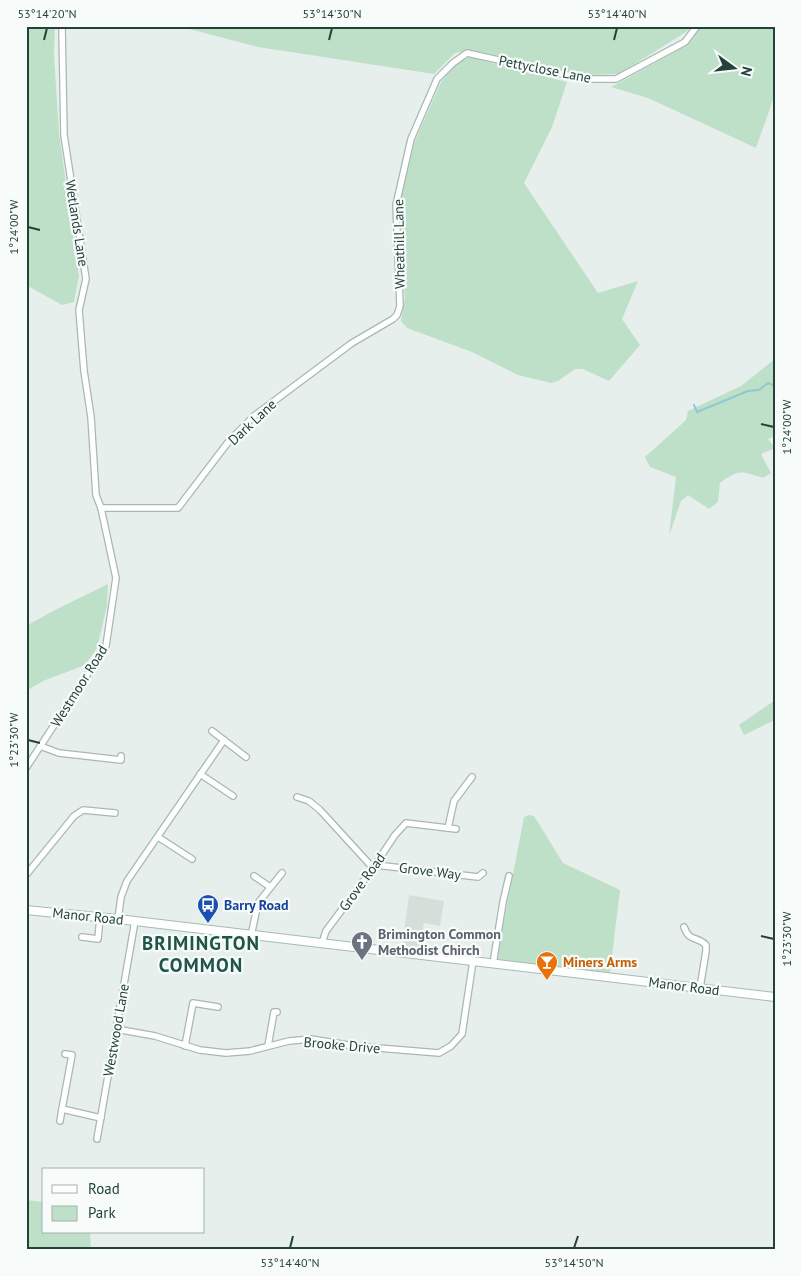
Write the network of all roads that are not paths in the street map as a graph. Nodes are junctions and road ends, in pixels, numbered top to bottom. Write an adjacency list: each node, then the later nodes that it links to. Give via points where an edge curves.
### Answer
1 (62, 26): 5 (street, Wetlands Lane, via 64,135 86,279 79,310 96,495)
2 (697, 26): 3 (street, Pettyclose Lane, via 684,42 616,79 585,79)
3 (467, 53): 4 (street, Wheathill Lane, via 438,79 411,139 396,205)
4 (400, 306): 5 (street, Dark Lane, via 393,319 352,344 254,416 229,441 178,508)
5 (101, 508): 8 (street, Westmoor Road, via 116,578 106,646)
6 (212, 730): 7 (street)
7 (224, 740): 10 (street); 12 (street)
8 (40, 746): 9 (street, via 59,753 121,760); 11 (street, Westmoor Road)
9 (121, 756)
10 (246, 756)
11 (26, 768)
12 (200, 774): 14 (street); 19 (street)
13 (472, 777): 17 (street, via 454,801)
14 (233, 796)
15 (297, 797): 21 (street, via 320,810)
16 (115, 813): 24 (street, via 83,810 74,816)
17 (448, 828): 18 (street); 21 (street, Grove Road, via 406,823)
18 (456, 828)
19 (158, 837): 20 (street); 30 (street, via 127,881)
20 (192, 859)
21 (375, 867): 23 (street, Grove Way, via 478,877); 35 (street, Grove Road, via 326,931)
22 (282, 872): 27 (street)
23 (483, 873)
24 (26, 875)
25 (254, 876): 27 (street)
26 (509, 876): 37 (street)
27 (270, 887): 33 (street, via 256,908)
28 (26, 910): 29 (street, Manor Road)
29 (100, 917): 30 (street, Manor Road); 34 (street, via 98,939)
30 (118, 919): 31 (street, Manor Road)
31 (135, 921): 33 (street, Manor Road); 42 (street, Westwood Lane)
32 (684, 927): 38 (street, via 691,938 702,940 706,945)
33 (251, 936): 35 (street, Manor Road)
34 (82, 937)
35 (322, 943): 36 (street, Manor Road)
36 (473, 961): 37 (street, Manor Road); 44 (street, Brooke Drive, via 462,1034 439,1053 311,1039)
37 (494, 964): 38 (street, Manor Road)
38 (700, 988): 39 (street, Manor Road)
39 (775, 997)
40 (218, 1007): 43 (street, via 193,1004)
41 (277, 1012): 44 (street, via 274,1012)
42 (116, 1030): 43 (street, Brooke Drive, via 155,1036); 47 (street, Westwood Lane)
43 (185, 1046): 44 (street, Brooke Drive, via 226,1053)
44 (268, 1046)
45 (66, 1054): 46 (street, via 72,1055)
46 (62, 1110): 47 (street); 48 (street)
47 (101, 1118): 49 (street, Westwood Lane)
48 (60, 1121)
49 (97, 1139)

